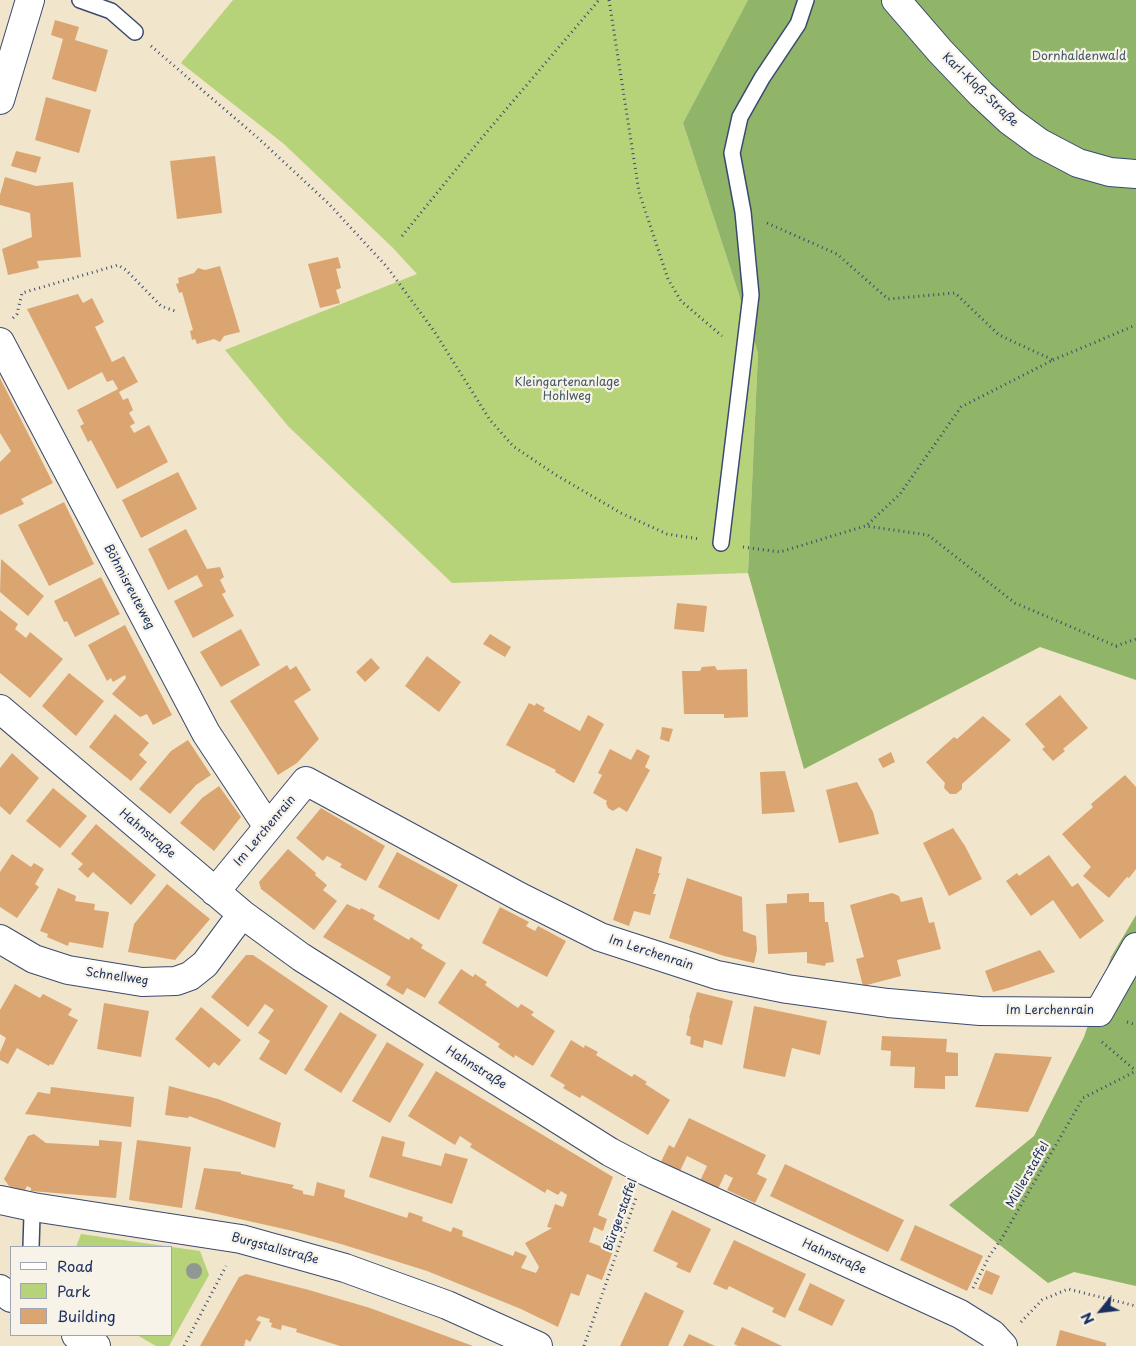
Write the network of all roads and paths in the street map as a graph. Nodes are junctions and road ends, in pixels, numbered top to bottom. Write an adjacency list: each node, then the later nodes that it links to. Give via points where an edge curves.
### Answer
1 (30, 0): 8 (street)
2 (80, 0): 7 (lane, via 111,12)
3 (599, 0): 11 (path)
4 (608, 0): 15 (path, via 639,192 668,279 681,301)
5 (806, 0): 10 (lane, via 798,24 740,117 732,153)
6 (896, 0): 9 (street, Karl-Kloß-Straße, via 981,94 1040,144 1078,163 1110,172)
7 (135, 32): 18 (path, via 329,204 387,267 434,331 490,420 513,446 621,513 667,534)
8 (0, 100)
9 (1136, 174)
10 (742, 212): 15 (lane, via 751,295); 16 (path, via 837,254 888,299 955,293 999,335)
11 (402, 236)
12 (175, 311): 14 (path, via 161,306 118,265 22,293 17,314)
13 (1136, 325): 16 (path)
14 (6, 331): 21 (street, Böhmisreuteweg, via 206,733)
15 (744, 354): 18 (lane)
16 (1053, 360): 17 (path, via 962,407 900,494)
17 (865, 526): 18 (path, via 780,552); 19 (path, via 928,535 1015,603 1116,646)
18 (721, 543)
19 (1136, 639)
20 (0, 710): 22 (street, Hahnstraße)
21 (268, 827): 22 (street, Im Lerchenrain); 26 (street, Im Lerchenrain, via 306,781 600,937 717,975 787,989 980,1012)
22 (215, 892): 23 (street, Hahnstraße)
23 (242, 914): 24 (street, Schnellweg, via 205,964 190,976 176,981 142,982 68,970 34,959); 28 (street, Hahnstraße, via 301,957 610,1152)
24 (0, 938)
25 (1136, 947): 26 (street, Im Lerchenrain)
26 (1099, 1012): 27 (path, Müllerstaffel, via 1100,1040)
27 (1136, 1071): 34 (path, Müllerstaffel, via 1083,1098 990,1255)
28 (646, 1171): 34 (street, Hahnstraße); 40 (path, Bürgerstaffel)
29 (0, 1200): 31 (street, Burgstallstraße)
30 (32, 1215): 32 (lane)
31 (240, 1238): 38 (path); 39 (street, Burgstallstraße, via 373,1278 447,1305)
32 (31, 1246)
33 (1136, 1306): 35 (path, via 1068,1289 1042,1300)
34 (960, 1314): 41 (street, Hahnstraße, via 992,1334)
35 (1028, 1314)
36 (78, 1336): 37 (street)
37 (96, 1346)
38 (184, 1346)
39 (538, 1346)
40 (584, 1346)
41 (1003, 1346)

